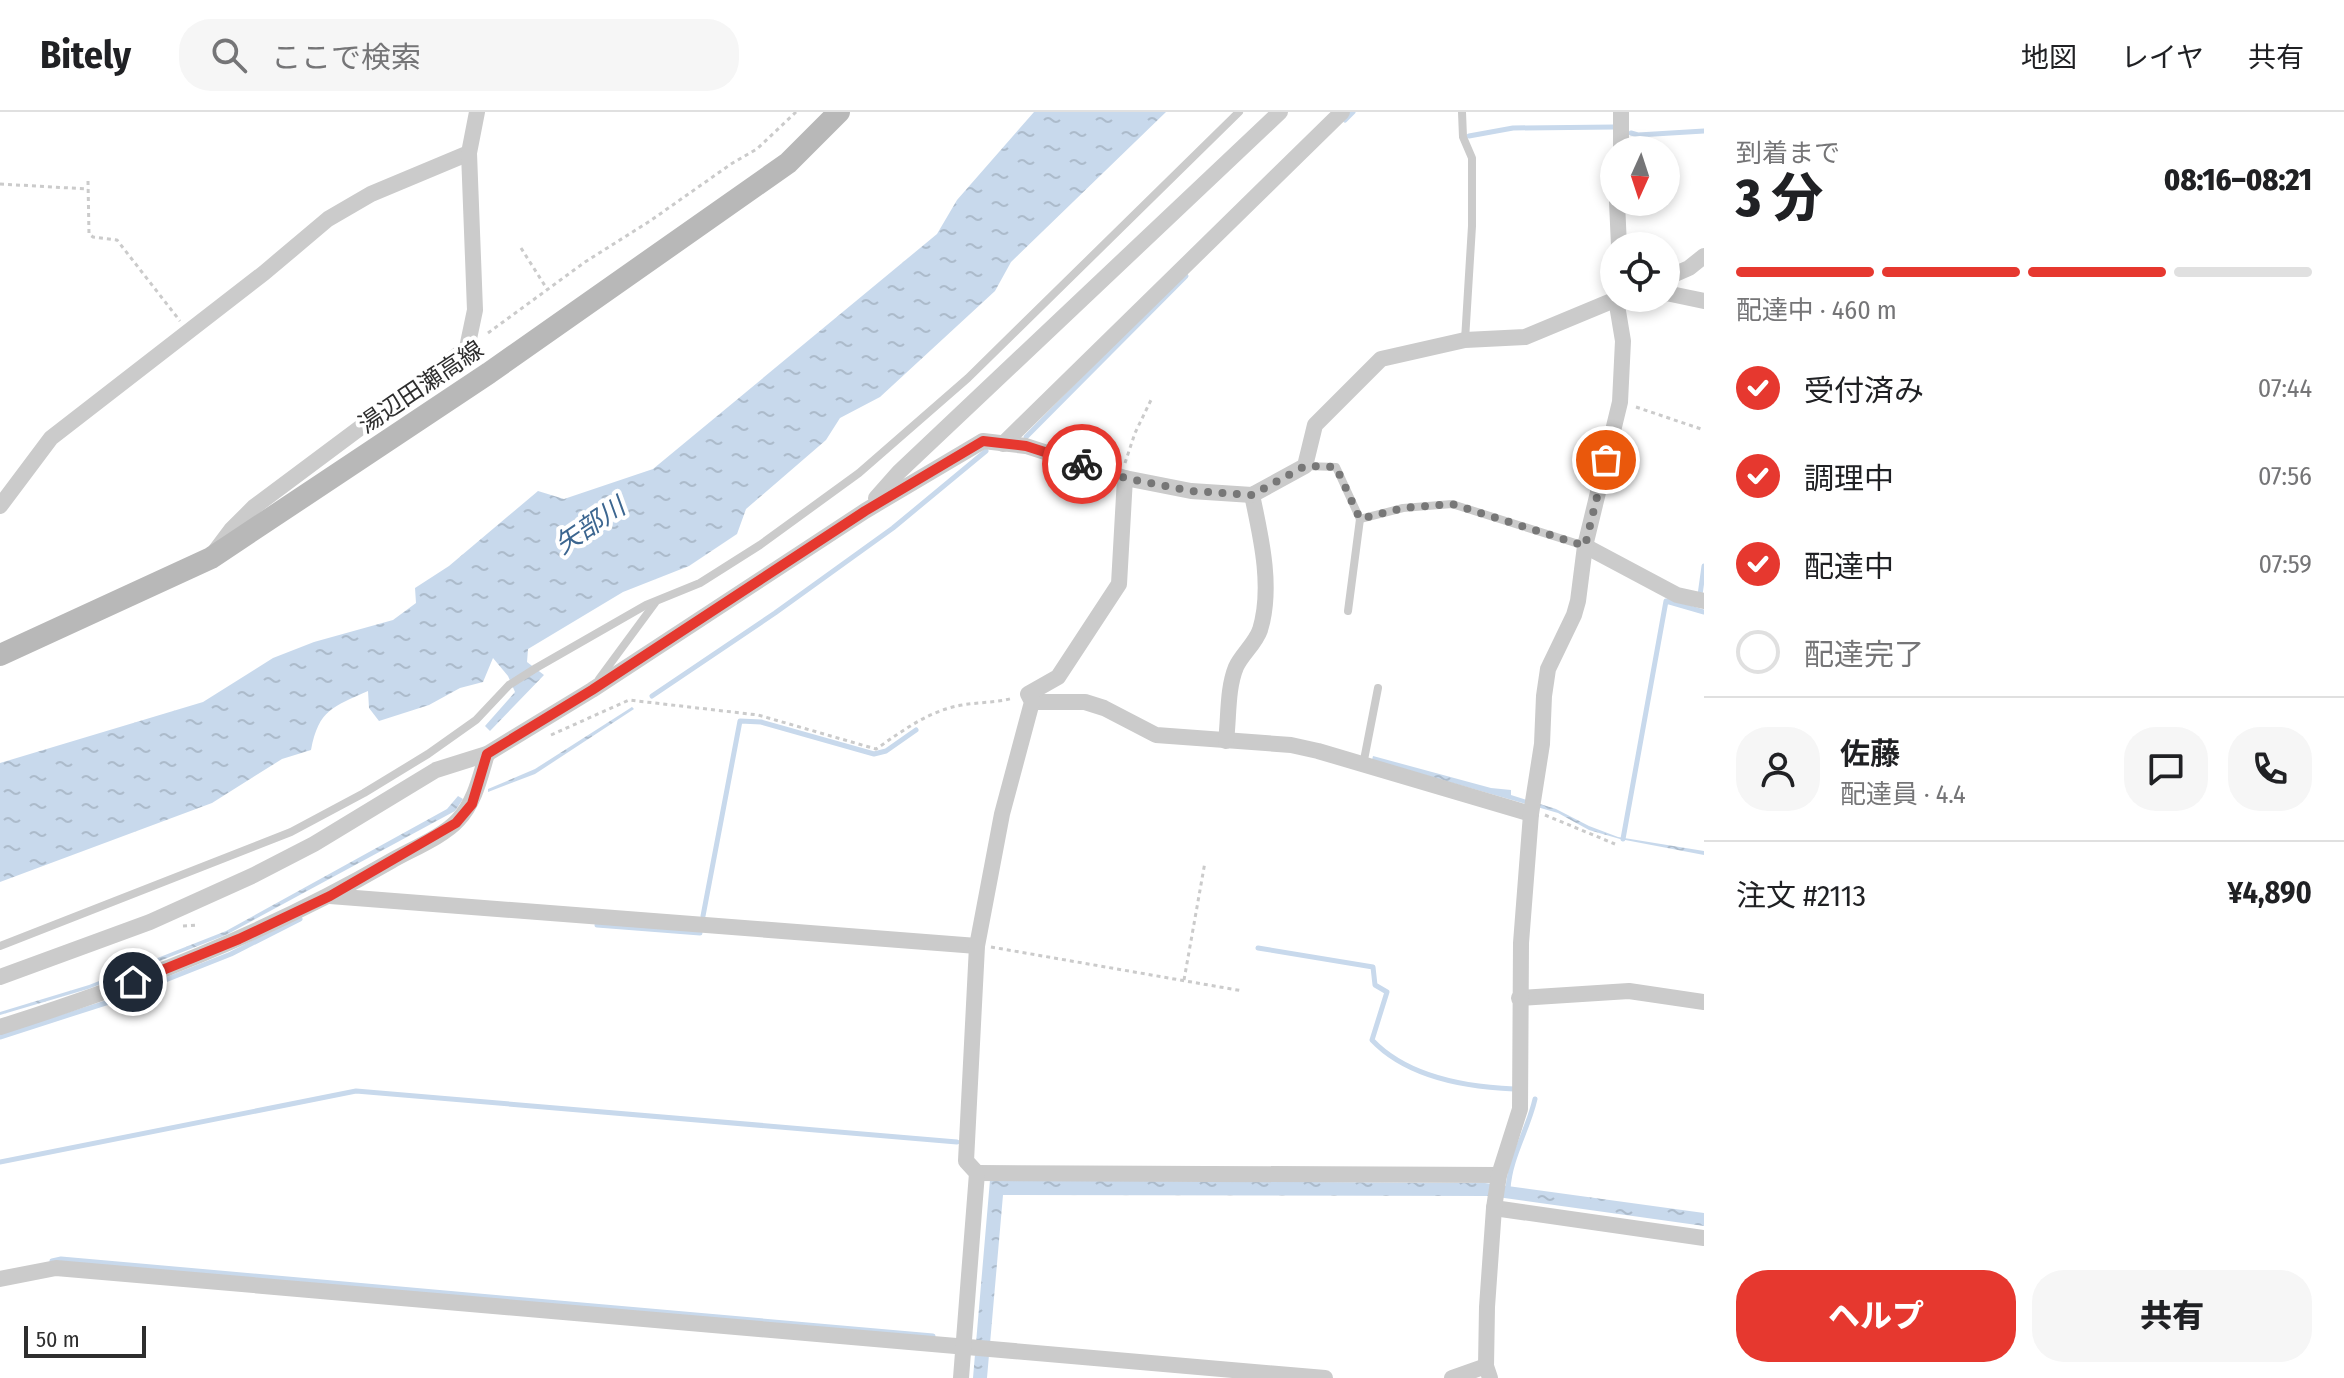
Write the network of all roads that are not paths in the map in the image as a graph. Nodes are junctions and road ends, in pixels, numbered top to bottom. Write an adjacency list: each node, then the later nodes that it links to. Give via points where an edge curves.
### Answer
1 (477, 112): 9 (street)
2 (839, 112): 25 (main road, 湯辺田瀬高線, via 788,163 489,373)
3 (1239, 112): 26 (lane, via 968,378 859,473 748,553 700,583)
4 (1280, 112): 22 (street, via 899,472)
5 (1342, 112): 17 (street)
6 (1462, 112): 16 (lane, via 1463,137 1472,158)
7 (1621, 112): 8 (street)
8 (1621, 136)
9 (469, 153): 21 (street, via 371,194 328,219 51,438); 25 (street, via 475,310 467,348 254,507)
10 (1704, 256): 11 (street)
11 (1680, 272)
12 (1680, 296): 13 (street)
13 (1704, 301)
14 (1600, 306): 16 (street, via 1525,337)
15 (1619, 312): 24 (street, via 1620,402)
16 (1465, 340): 18 (street, via 1381,359 1315,425)
17 (1003, 444): 19 (street, via 1026,446); 22 (street, via 983,441)
18 (1305, 466): 20 (street); 23 (lane, via 1336,467)
19 (1123, 477): 20 (street, via 1191,491); 32 (street, via 1119,584 1058,677)
20 (1252, 495): 33 (street, via 1263,547 1265,602 1259,633 1232,681)
21 (0, 506)
22 (865, 511): 31 (street)
23 (1360, 519): 24 (lane, via 1452,504); 28 (lane)
24 (1585, 546): 27 (street, via 1677,595); 36 (street, via 1574,615 1548,669)
25 (211, 558): 29 (main road, 湯辺田瀬高線)
26 (656, 601): 31 (lane); 39 (lane, via 509,685 476,720 428,754 291,832)
27 (1704, 601)
28 (1348, 611)
29 (0, 655)
30 (1378, 688): 35 (lane)
31 (592, 690): 34 (street)
32 (1030, 698): 33 (street, via 1085,702 1156,735); 38 (street)
33 (1226, 741): 35 (street, via 1291,745)
34 (487, 754): 37 (street, via 472,804 456,823); 40 (street, via 436,770 254,875 150,922)
35 (1363, 765): 36 (street)
36 (1532, 813): 41 (street)
37 (330, 896): 38 (street); 43 (street, via 107,993)
38 (977, 945): 44 (street, via 966,1161)
39 (0, 946)
40 (0, 977)
41 (1519, 998): 42 (street, via 1629,991); 45 (street, via 1520,1109)
42 (1704, 1002)
43 (0, 1027)
44 (977, 1173): 45 (street); 49 (street)
45 (1499, 1175): 46 (street)
46 (1494, 1208): 47 (street); 50 (street)
47 (1704, 1238)
48 (0, 1279): 49 (street, via 56,1268)
49 (968, 1348): 51 (street); 52 (street)
50 (1488, 1372): 53 (street)
51 (961, 1378)
52 (1325, 1378)
53 (1452, 1378)

